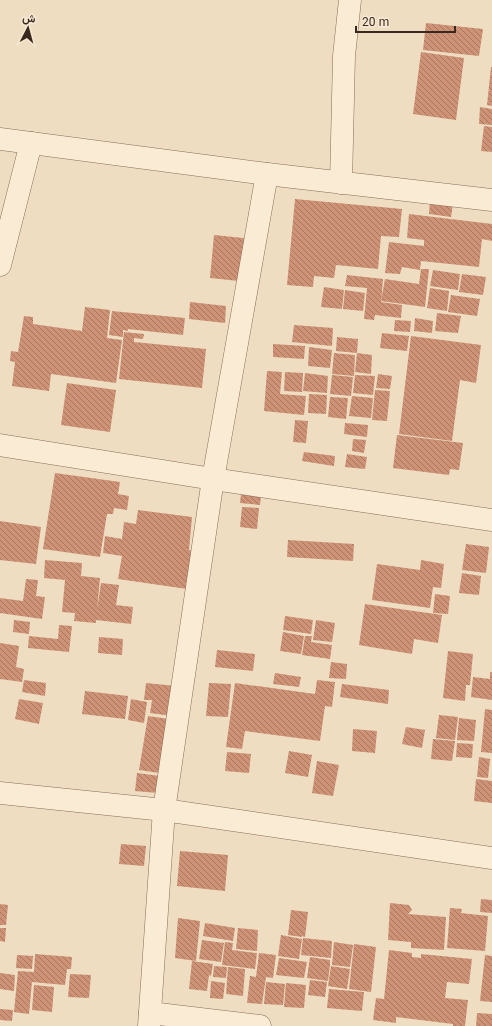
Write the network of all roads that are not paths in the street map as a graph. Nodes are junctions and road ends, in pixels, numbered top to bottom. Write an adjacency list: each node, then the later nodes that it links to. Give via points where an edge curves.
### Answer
1 (350, 0): 5 (street, via 344,56)
2 (0, 139): 3 (street)
3 (31, 143): 4 (street); 7 (street)
4 (267, 174): 5 (street); 9 (street)
5 (341, 183): 6 (street)
6 (492, 200)
7 (0, 265)
8 (0, 446): 9 (street)
9 (213, 479): 10 (street); 12 (street)
10 (492, 520)
11 (0, 793): 12 (street)
12 (164, 810): 13 (street); 14 (street)
13 (492, 858)
14 (149, 1019): 15 (street)
15 (260, 1026)

